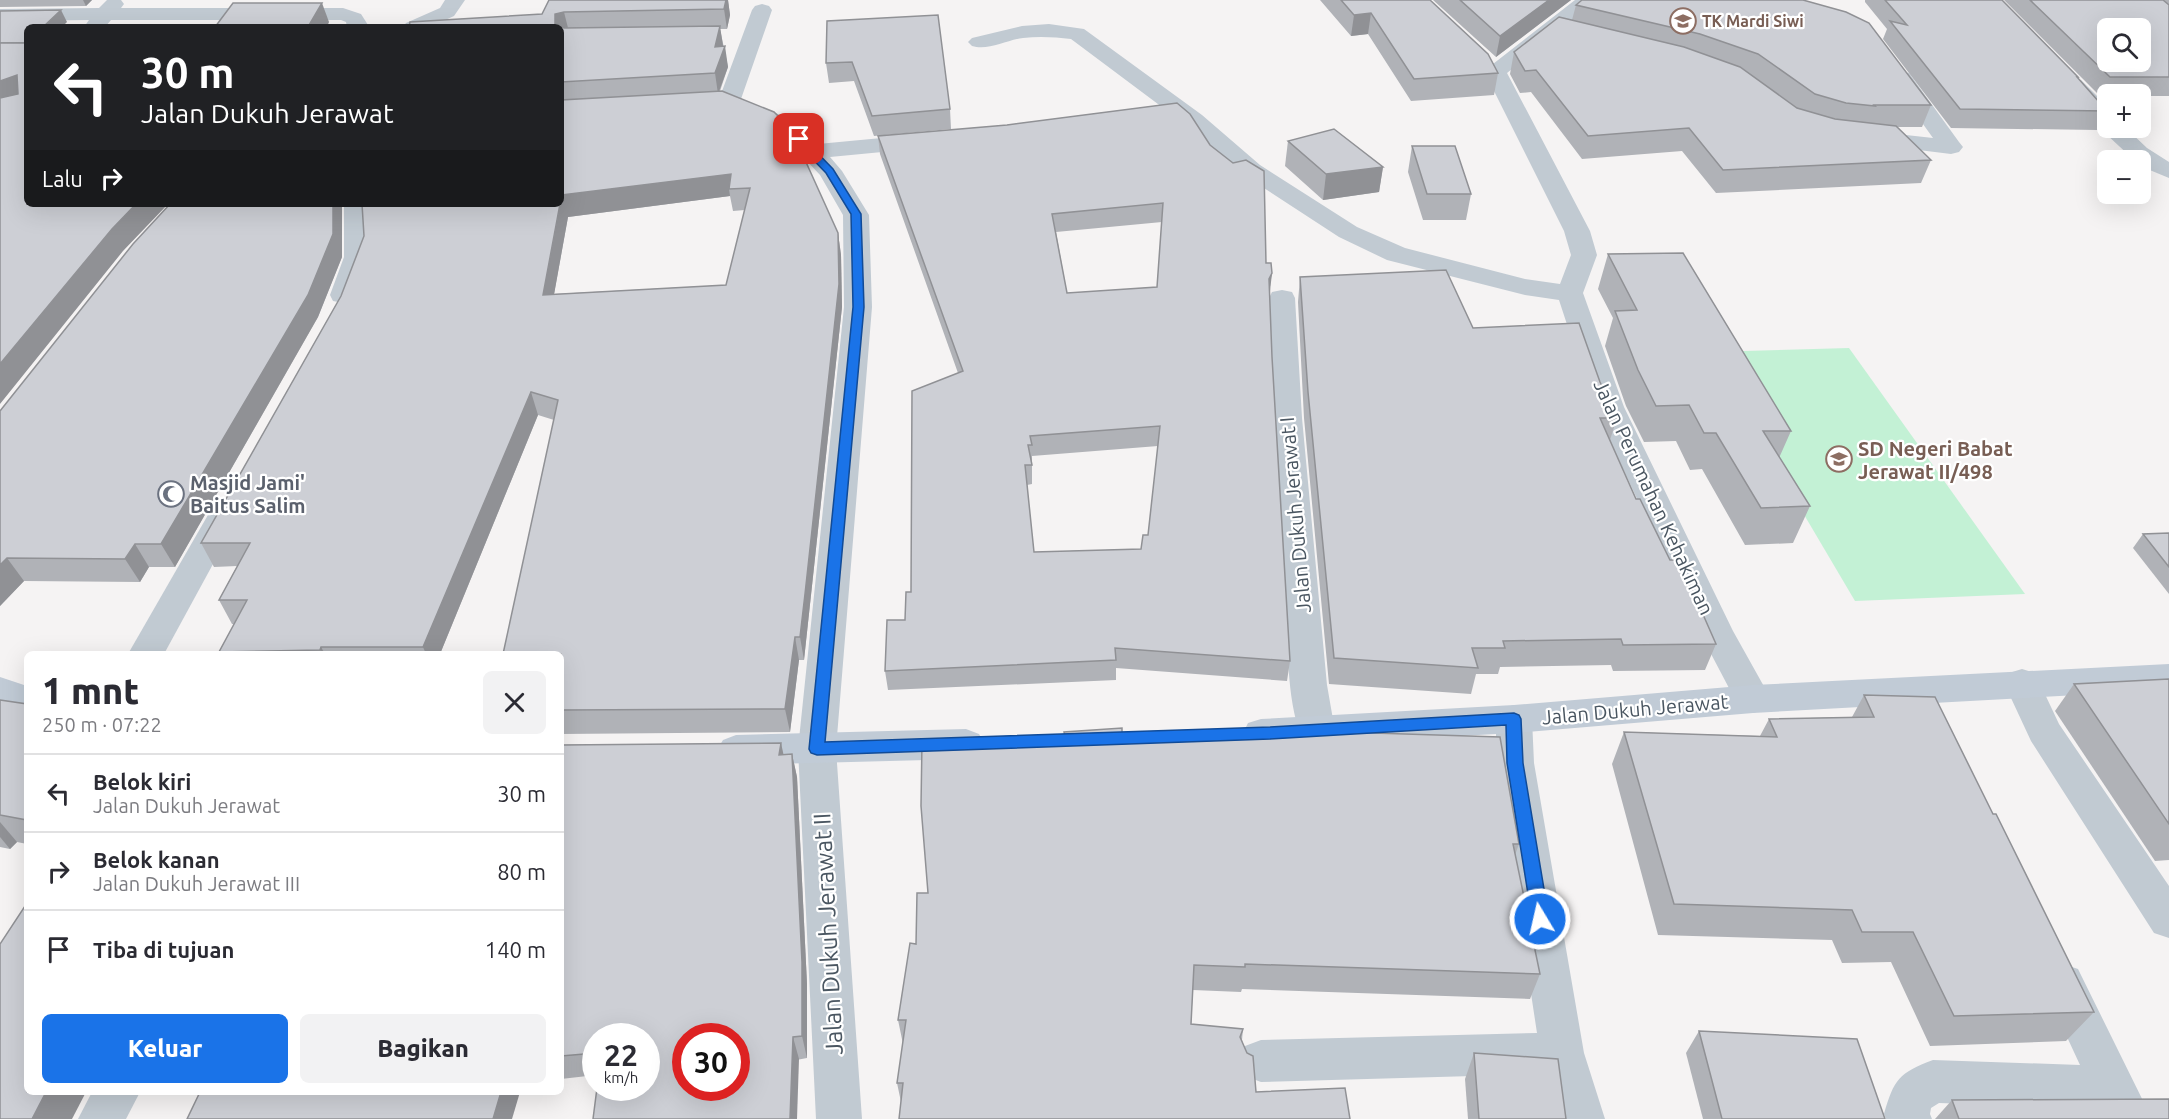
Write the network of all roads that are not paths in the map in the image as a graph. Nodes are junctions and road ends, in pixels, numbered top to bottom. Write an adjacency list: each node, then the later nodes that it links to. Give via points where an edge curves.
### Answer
1 (455, 0): 7 (street, via 447,12)
2 (1588, 0): 18 (street, via 1560,32 1486,63 1577,231 1584,255)
3 (18, 10): 5 (street)
4 (762, 10): 15 (street, Jalan Dukuh Jerawat II, via 741,37 718,102 787,126)
5 (105, 14): 6 (street, via 343,14)
6 (357, 24)
7 (420, 24)
8 (979, 42): 18 (street, via 1049,30 1077,33 1161,108 1194,120 1252,170 1358,237 1396,254 1525,287)
9 (1890, 63): 12 (street, via 1952,147)
10 (2061, 73): 11 (street)
11 (2097, 110)
12 (1846, 135)
13 (951, 138): 15 (street)
14 (2124, 138): 16 (street, via 2142,157)
15 (811, 152): 34 (street, Jalan Dukuh Jerawat II, via 830,171 856,214 858,307)
16 (2169, 171)
17 (356, 207): 20 (street, via 357,257)
18 (1570, 293): 28 (street, Jalan Perumahan Kehakiman, via 1609,407 1716,631)
19 (1282, 298): 31 (street, Jalan Dukuh Jerawat I, via 1287,418 1309,685)
20 (334, 318)
21 (243, 481): 22 (street)
22 (148, 651)
23 (2169, 677): 24 (street, Jalan Dukuh Jerawat)
24 (2022, 683): 26 (street, Jalan Dukuh Jerawat); 36 (street, via 2044,731)
25 (0, 691): 27 (street)
26 (1922, 691): 28 (street, Jalan Dukuh Jerawat); 30 (street)
27 (24, 699)
28 (1753, 699): 29 (street, Jalan Dukuh Jerawat)
29 (1514, 719): 31 (street, Jalan Dukuh Jerawat); 38 (street, via 1515,763)
30 (1940, 724)
31 (1317, 730): 32 (street, Jalan Dukuh Jerawat)
32 (1223, 735)
33 (1002, 743): 34 (street)
34 (817, 749): 35 (street); 43 (street, Jalan Dukuh Jerawat II)
35 (700, 750)
36 (2169, 920)
37 (2047, 949): 41 (street)
38 (1562, 1053): 39 (street); 44 (street)
39 (1261, 1061)
40 (115, 1095): 42 (street)
41 (2121, 1104): 45 (street, via 1933,1081 1912,1095)
42 (101, 1119)
43 (839, 1119)
44 (1582, 1119)
45 (1909, 1119)

